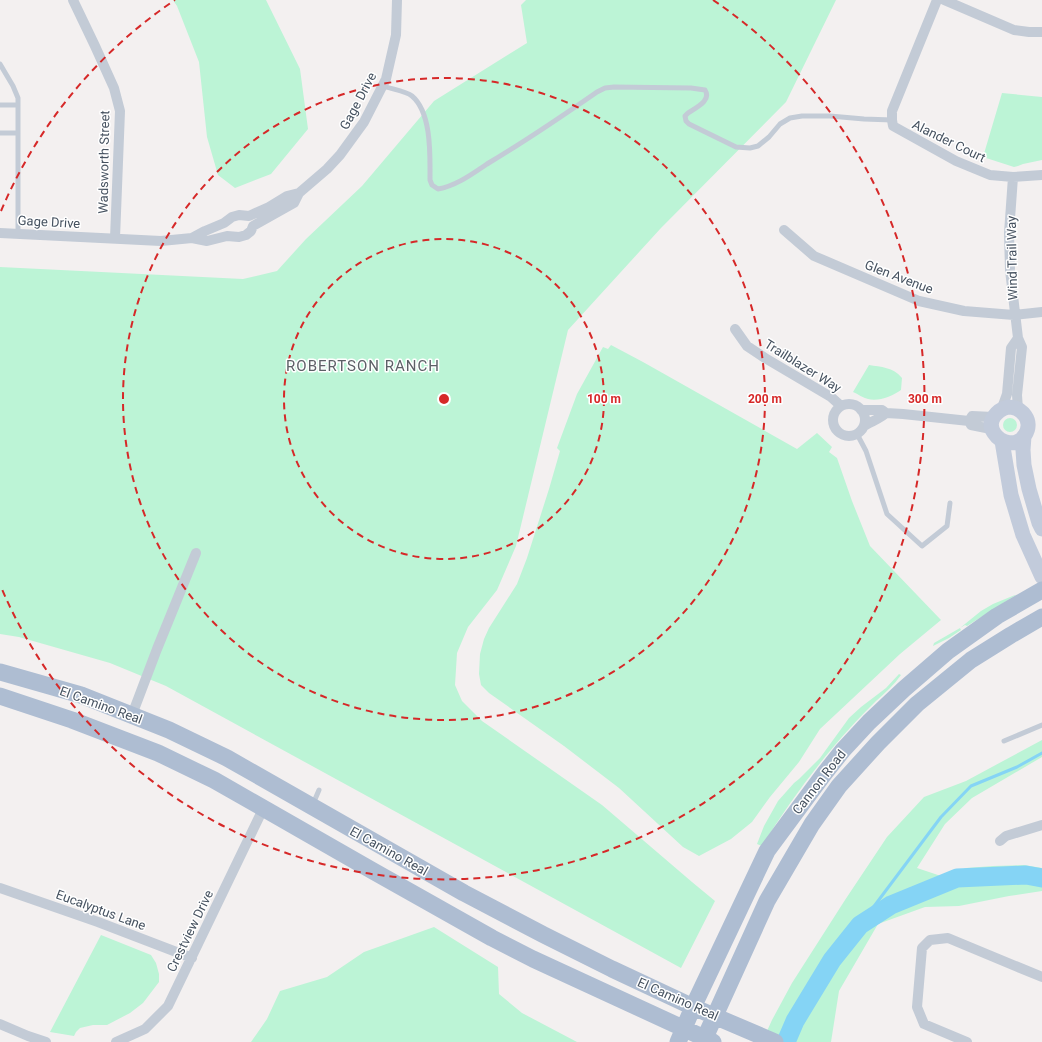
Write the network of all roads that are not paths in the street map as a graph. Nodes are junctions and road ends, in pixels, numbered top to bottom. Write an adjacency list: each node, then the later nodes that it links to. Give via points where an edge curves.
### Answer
1 (73, 0): 21 (street, Wadsworth Street, via 114,88 120,111)
2 (397, 0): 7 (street, Gage Drive, via 396,35)
3 (937, 0): 10 (street, via 892,111)
4 (944, 0): 5 (street, via 1014,30)
5 (1042, 32)
6 (0, 64): 9 (lane, via 13,86)
7 (383, 86): 10 (lane, via 412,96 421,108 427,125 430,180 438,190 462,179 508,151 605,88 705,90 707,98 688,113 686,121 736,148 758,146 780,124 790,118 830,116); 15 (street, Gage Drive, via 364,122 344,150)
8 (0, 105): 9 (lane)
9 (18, 105): 12 (lane)
10 (892, 120): 14 (street, Alander Court, via 894,126 901,131 956,161 990,175)
11 (0, 133): 12 (lane)
12 (18, 133): 20 (lane)
13 (1042, 175): 14 (street, Alander Court)
14 (1013, 177): 24 (street, Wind Trail Way, via 1010,263)
15 (300, 193): 16 (street, Gage Drive, via 287,196); 17 (street, Gage Drive, via 294,203)
16 (249, 216): 17 (street); 22 (street, Gage Drive, via 232,217)
17 (253, 226): 22 (street, Gage Drive, via 251,231 239,237 227,236 206,241)
18 (784, 230): 24 (street, Glen Avenue, via 814,256 919,301 964,311)
19 (0, 233): 20 (street, Gage Drive)
20 (18, 234): 21 (street, Gage Drive)
21 (115, 238): 22 (street, Gage Drive, via 161,241)
22 (192, 238)
23 (1042, 312): 24 (street, Glen Avenue)
24 (1014, 315): 26 (street, Wind Trail Way)
25 (735, 328): 27 (street, Trailblazer Way, via 747,346 831,397)
26 (1018, 338): 28 (street, Wind Trail Way, via 1022,347); 31 (street, via 1011,348 1007,394)
27 (841, 406): 29 (street, via 854,405); 33 (street, via 833,418 835,428 847,436)
28 (1018, 409): 31 (street, via 1008,407); 34 (street, via 1027,418)
29 (861, 410): 30 (street, via 882,410); 32 (street, via 864,414)
30 (886, 413): 31 (street, via 969,421 972,416); 32 (street)
31 (996, 418): 35 (street, via 997,437)
32 (864, 426): 33 (street)
33 (857, 434): 36 (lane, via 866,451 887,514 922,546 947,526)
34 (1024, 436): 35 (street, via 1014,442); 37 (street, via 1024,465)
35 (1002, 441): 39 (street, via 1011,495 1023,535)
36 (950, 503)
37 (1042, 529)
38 (196, 553): 44 (street)
39 (1042, 577)
40 (1042, 590): 55 (main road, Cannon Road, via 997,616 948,651 904,689 843,750 767,851)
41 (1042, 618): 56 (main road, Cannon Road, via 971,660 917,704 839,786 812,824 767,902)
42 (0, 672): 44 (main road, El Camino Real, via 81,695)
43 (0, 696): 49 (main road, El Camino Real, via 158,753 214,780)
44 (132, 716): 48 (main road, El Camino Real, via 169,730 227,758)
45 (1042, 725): 46 (lane)
46 (1004, 742)
47 (319, 790): 48 (lane)
48 (312, 807): 55 (main road, El Camino Real, via 484,903 612,969)
49 (263, 809): 53 (street, Crestview Drive); 58 (main road, El Camino Real, via 492,938)
50 (1042, 825): 51 (street, via 1006,836)
51 (1000, 841)
52 (0, 888): 53 (street, Eucalyptus Lane)
53 (192, 958): 63 (street, Crestview Drive, via 168,1006 145,1029)
54 (1042, 977): 64 (street, via 948,938 930,940 922,948 917,1007 924,1024)
55 (693, 1007): 56 (main road, El Camino Real); 58 (main road, Cannon Road)
56 (715, 1016): 60 (main road, El Camino Real); 61 (main road, Cannon Road)
57 (0, 1024): 59 (street)
58 (680, 1035): 61 (main road, El Camino Real)
59 (27, 1039): 62 (street)
60 (770, 1040)
61 (707, 1041)
62 (46, 1042)
63 (116, 1042)
64 (967, 1042)

